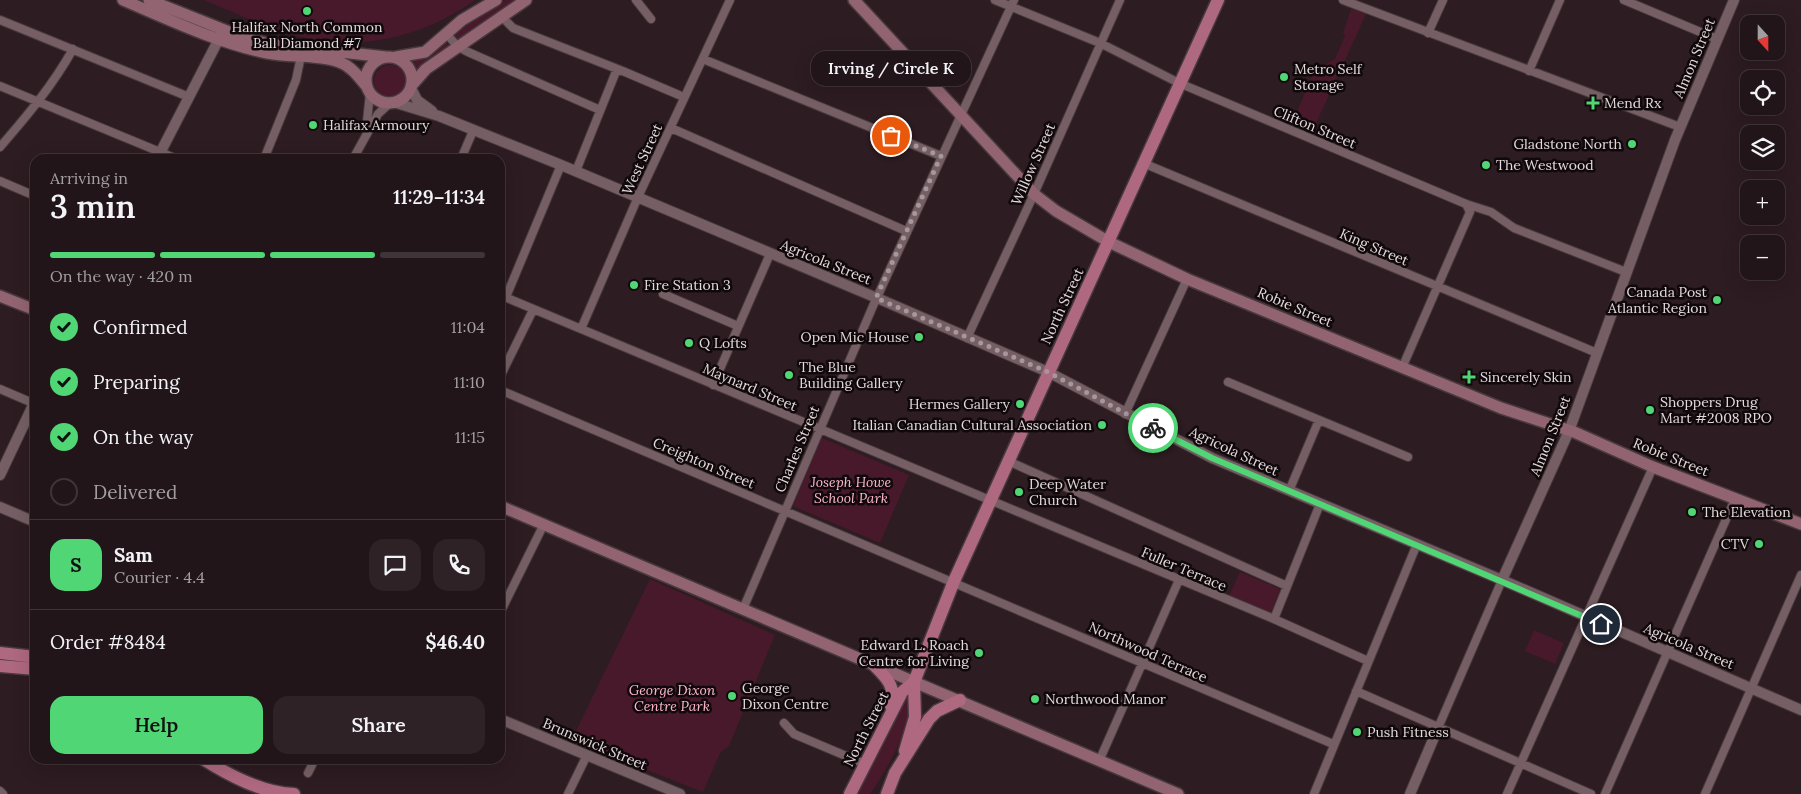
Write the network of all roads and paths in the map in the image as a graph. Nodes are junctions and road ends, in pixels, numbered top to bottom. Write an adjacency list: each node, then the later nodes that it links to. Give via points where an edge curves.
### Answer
1 (123, 0): 22 (main road)
2 (149, 0): 22 (main road)
3 (496, 0): 20 (main road)
4 (526, 0): 17 (main road)
5 (636, 0): 19 (street)
6 (730, 0): 29 (street, West Street)
7 (854, 0): 41 (main road, Robie Street)
8 (995, 0): 16 (street, Clifton Street)
9 (1120, 0): 24 (street, Willow Street)
10 (1218, 0): 32 (main road, North Street)
11 (1343, 0): 21 (street)
12 (1442, 0): 21 (street)
13 (1560, 0): 31 (street)
14 (1624, 0): 23 (street)
15 (1734, 0): 23 (street, Almon Street)
16 (1013, 4): 24 (street, Clifton Street); 41 (street, Charles Street)
17 (502, 17): 25 (main road); 30 (street, via 513,28)
18 (0, 20): 26 (street)
19 (651, 20)
20 (446, 33): 25 (street); 28 (main road, via 426,52)
21 (1428, 33): 31 (street)
22 (221, 35): 27 (main road, via 268,53); 28 (main road, via 269,44); 37 (street)
23 (1717, 39): 43 (street, Almon Street)
24 (1100, 43): 32 (street, Clifton Street); 59 (street, Willow Street)
25 (457, 46): 34 (main road, via 426,69); 40 (street)
26 (73, 49): 37 (street); 38 (street)
27 (301, 56): 35 (main road, via 340,62); 50 (street, via 296,80)
28 (391, 57): 34 (main road, via 409,68); 35 (main road, via 371,65 366,75)
29 (703, 59): 44 (street, West Street); 53 (street)
30 (617, 69): 36 (street); 40 (street)
31 (1529, 71): 43 (street)
32 (1179, 83): 54 (main road, North Street); 61 (street, Clifton Street)
33 (0, 86): 38 (street)
34 (411, 87): 39 (main road, via 407,95); 42 (street, Agricola Street, via 422,104)
35 (368, 90): 39 (main road, via 382,102); 46 (street)
36 (679, 96)
37 (189, 97): 49 (street)
38 (38, 102): 47 (street); 48 (street)
39 (392, 103): 42 (street, Agricola Street); 46 (street, via 378,114)
40 (600, 110): 56 (street)
41 (961, 115): 53 (street, Charles Street); 59 (main road, Robie Street)
42 (439, 116): 45 (street, Agricola Street)
43 (1680, 127): 65 (street, Almon Street)
44 (671, 128): 60 (street, West Street); 62 (street)
45 (472, 130): 52 (street); 55 (street, Agricola Street)
46 (366, 133): 51 (street)
47 (0, 148)
48 (157, 154)
49 (160, 154)
50 (266, 154)
51 (356, 154)
52 (463, 154)
53 (941, 156): 62 (street, Charles Street)
54 (1143, 163): 63 (main road, North Street); 67 (street, King Street)
55 (561, 165): 56 (street, Agricola Street); 68 (street)
56 (576, 171): 60 (street, Agricola Street)
57 (0, 182): 58 (street)
58 (30, 194)
59 (1034, 194): 63 (main road, Robie Street); 77 (street, Willow Street)
60 (638, 197): 64 (street, Agricola Street); 76 (street, West Street)
61 (1466, 204): 65 (street, Clifton Street, via 1491,212 1514,228); 67 (street, via 1470,212)
62 (906, 231): 72 (street, Charles Street)
63 (1109, 242): 66 (main road, Robie Street); 81 (main road, North Street)
64 (770, 254): 72 (street, Agricola Street); 75 (street)
65 (1626, 272): 78 (street, Almon Street)
66 (1187, 279): 80 (main road, Robie Street); 88 (street)
67 (1436, 287): 78 (street, King Street); 80 (street)
68 (505, 291)
69 (663, 294): 75 (street)
70 (0, 296): 73 (main road)
71 (505, 297): 74 (street, Maynard Street)
72 (876, 298): 77 (street, Agricola Street); 90 (street, Charles Street)
73 (30, 308)
74 (533, 310): 76 (street, Maynard Street); 79 (street)
75 (738, 326): 83 (street)
76 (580, 329): 83 (street, Maynard Street)
77 (967, 338): 81 (street, Agricola Street)
78 (1597, 353): 91 (street, Almon Street)
79 (505, 367)
80 (1402, 368): 91 (main road, Robie Street)
81 (1048, 372): 88 (street, Agricola Street); 93 (main road, North Street)
82 (1228, 382): 89 (street)
83 (712, 385): 90 (street, Maynard Street)
84 (0, 389): 86 (street)
85 (505, 392): 102 (street, Creighton Street)
86 (30, 401)
87 (30, 413): 95 (street)
88 (1125, 414): 96 (street, Agricola Street, via 1212,458)
89 (1319, 420): 92 (street); 96 (street)
90 (819, 430): 98 (street, Maynard Street); 102 (street, Charles Street)
91 (1569, 431): 94 (main road, Robie Street); 109 (street, Almon Street)
92 (1408, 457)
93 (1008, 460): 98 (main road, North Street); 111 (street)
94 (1653, 467): 97 (main road, Robie Street); 114 (street)
95 (0, 475)
96 (1288, 491): 99 (street, Agricola Street)
97 (1735, 499): 105 (main road, Robie Street); 116 (street)
98 (990, 500): 108 (street, Fuller Terrace); 110 (main road, North Street)
99 (1320, 504): 106 (street, Agricola Street); 111 (street)
100 (0, 507): 103 (street)
101 (505, 508): 104 (main road)
102 (784, 510): 110 (street, Creighton Street); 113 (street, Charles Street)
103 (30, 520)
104 (544, 524): 112 (street); 113 (main road)
105 (1801, 524)
106 (1417, 544): 109 (street, Agricola Street); 119 (street)
107 (1801, 575): 125 (street)
108 (1179, 580): 115 (street, Fuller Terrace); 120 (street)
109 (1502, 580): 114 (street, Agricola Street); 132 (street, Almon Street)
110 (954, 581): 120 (street, Northwood Terrace); 124 (main road, North Street)
111 (1287, 586): 115 (street)
112 (505, 603)
113 (742, 608): 121 (main road)
114 (1584, 617): 116 (street, Agricola Street); 139 (street)
115 (1274, 619): 119 (street, Fuller Terrace)
116 (1668, 652): 125 (street, Agricola Street); 155 (street)
117 (0, 653): 118 (main road)
118 (30, 656)
119 (1368, 661): 126 (street)
120 (1143, 662): 133 (street, Northwood Terrace); 135 (street)
121 (874, 665): 124 (main road); 130 (main road, via 890,680 893,690)
122 (0, 666): 123 (main road)
123 (30, 669)
124 (914, 682): 127 (main road); 130 (main road, North Street, via 902,692); 141 (main road, North Street, via 915,716 910,739)
125 (1752, 689): 128 (street, Agricola Street); 156 (street)
126 (1356, 691): 132 (street); 133 (street)
127 (960, 700): 135 (main road); 141 (main road, via 937,711 929,719)
128 (1801, 710)
129 (505, 721): 134 (street, Brunswick Street)
130 (887, 721): 138 (main road, North Street)
131 (784, 723): 138 (street, via 794,734)
132 (1438, 728): 139 (street); 152 (street, Almon Street)
133 (1333, 744): 151 (street)
134 (587, 755): 145 (street); 146 (street, Brunswick Street)
135 (1100, 760): 150 (main road)
136 (212, 764): 144 (main road, via 260,787)
137 (312, 764): 140 (street)
138 (865, 764): 147 (main road, North Street)
139 (1520, 764): 153 (street); 154 (street)
140 (308, 773)
141 (895, 773): 148 (main road, North Street); 149 (main road)
142 (0, 791): 143 (street)
143 (3, 794)
144 (294, 794)
145 (568, 794)
146 (680, 794)
147 (850, 794)
148 (880, 794)
149 (887, 794)
150 (1178, 794)
151 (1314, 794)
152 (1410, 794)
153 (1507, 794)
154 (1591, 794)
155 (1605, 794)
156 (1705, 794)

